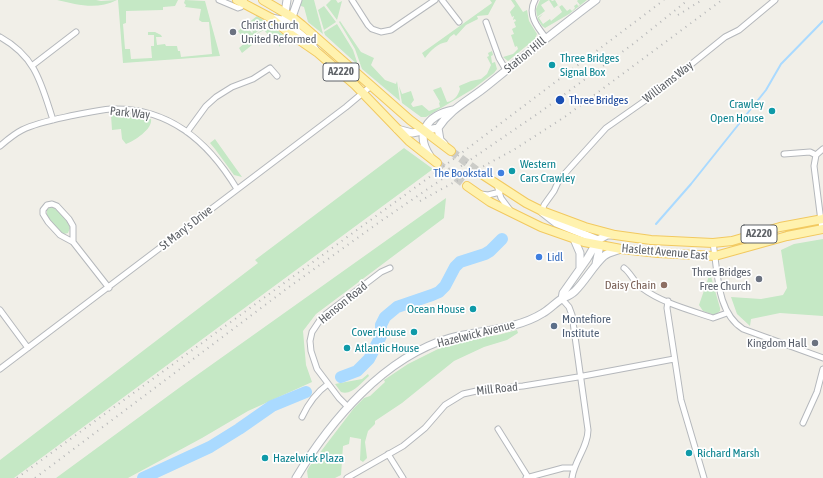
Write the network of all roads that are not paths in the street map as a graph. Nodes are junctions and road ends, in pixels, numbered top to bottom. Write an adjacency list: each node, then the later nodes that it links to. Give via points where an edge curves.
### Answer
1 (219, 0): 11 (street, via 238,8 242,7)
2 (263, 0): 12 (main road, A2220)
3 (287, 0): 12 (street)
4 (298, 0): 12 (street)
5 (352, 0): 6 (street, via 368,25 381,32 391,30)
6 (436, 0)
7 (442, 0): 14 (street)
8 (535, 0): 18 (street, via 532,15)
9 (596, 0): 18 (street, Station Hill)
10 (775, 0): 42 (street, Williams Way, via 739,30 725,37 606,128 559,180)
11 (242, 1): 13 (main road, A2220)
12 (288, 16): 13 (street, via 277,20); 19 (street, via 288,24 310,42); 23 (main road, A2220)
13 (271, 18): 19 (main road, A2220)
14 (459, 22)
15 (486, 22): 21 (street)
16 (76, 32): 20 (street)
17 (0, 37): 20 (street, via 19,50)
18 (546, 38): 21 (street, Station Hill)
19 (318, 53): 24 (main road, A2220)
20 (33, 65): 26 (street)
21 (506, 70): 25 (street, Station Hill)
22 (277, 76): 30 (street, via 270,68 253,79 224,91 206,106)
23 (371, 86): 24 (street, St Mary's Drive); 27 (main road, A2220, via 416,124)
24 (363, 93): 29 (main road, A2220); 39 (street, St Mary's Drive)
25 (454, 110): 27 (street, Station Hill, via 441,114); 28 (street, Station Hill)
26 (52, 120): 30 (street, Park Way, via 112,109 129,110 158,116); 31 (street, Park Way, via 22,130)
27 (425, 127): 28 (street); 29 (street, via 412,133); 33 (main road, A2220); 36 (street, via 423,142)
28 (438, 128): 33 (street, via 440,140)
29 (397, 129): 36 (main road, A2220)
30 (186, 132): 39 (street, Park Way, via 211,152)
31 (0, 146)
32 (823, 149): 35 (street)
33 (449, 150)
34 (784, 154): 35 (street, via 810,152)
35 (816, 155): 44 (street, via 814,166)
36 (434, 161)
37 (483, 175): 40 (main road, Haslett Avenue East / A2220)
38 (467, 186): 41 (main road, Haslett Avenue East / A2220)
39 (237, 189): 57 (street, St Mary's Drive)
40 (500, 189): 41 (street, via 488,195); 42 (main road, Haslett Avenue East / A2220); 43 (street, via 503,202)
41 (478, 193): 43 (main road, Haslett Avenue East / A2220)
42 (542, 211): 46 (main road, Haslett Avenue East / A2220, via 585,228); 49 (street, Haslett Avenue East, via 556,222)
43 (515, 215): 47 (main road, Haslett Avenue East / A2220)
44 (822, 219): 45 (street); 50 (main road, Haslett Avenue East / A2220, via 780,227 732,241)
45 (823, 229): 52 (main road, Haslett Avenue East / A2220)
46 (615, 235): 49 (street, Haslett Avenue East, via 607,235); 50 (main road, Haslett Avenue East / A2220, via 651,240)
47 (574, 239): 49 (main road, Haslett Avenue East / A2220); 56 (street, via 580,253)
48 (73, 242): 48 (street, via 60,235 48,222 43,214 45,207 55,205 64,214 72,226); 57 (street)
49 (597, 243): 51 (main road, Haslett Avenue East / A2220); 53 (street, Hazelwick Avenue); 56 (street, Hazelwick Avenue)
50 (713, 243): 52 (street)
51 (621, 249): 52 (main road, Haslett Avenue East / A2220); 53 (street, Hazelwick Avenue, via 609,253)
52 (715, 256): 61 (street, via 715,267)
53 (596, 264): 58 (street, Hazelwick Avenue, via 577,289)
54 (390, 268): 68 (street, Henson Road, via 322,317 312,332 310,342 313,359)
55 (624, 268): 59 (street, via 630,272 640,287)
56 (579, 270): 58 (street, Hazelwick Avenue, via 563,293)
57 (109, 288): 62 (street, St Mary's Drive)
58 (562, 299): 67 (street, via 571,311); 69 (street, Hazelwick Avenue, via 543,314 525,321 449,338 432,345 387,371)
59 (668, 301): 61 (street, via 713,318); 64 (street, via 666,308)
60 (0, 310): 62 (street)
61 (727, 313): 63 (street, via 743,329)
62 (28, 348): 65 (street, St Mary's Drive)
63 (823, 358)
64 (674, 359): 67 (street, Mill Road); 80 (street, via 681,400)
65 (0, 369)
66 (823, 369): 71 (street, via 817,392)
67 (581, 377): 73 (street, Mill Road, via 463,394 445,405 426,428 410,441); 74 (street, via 588,436)
68 (328, 384): 69 (street, Henson Road); 70 (street, via 320,389)
69 (348, 407): 75 (street, Hazelwick Avenue, via 330,428)
70 (302, 417)
71 (803, 423)
72 (498, 429): 78 (street)
73 (388, 454): 76 (street, Mill Road); 77 (street)
74 (574, 468): 78 (street, via 563,468); 79 (street)
75 (298, 478)
76 (347, 478)
77 (403, 478)
78 (527, 478)
79 (572, 478)
80 (704, 478)

